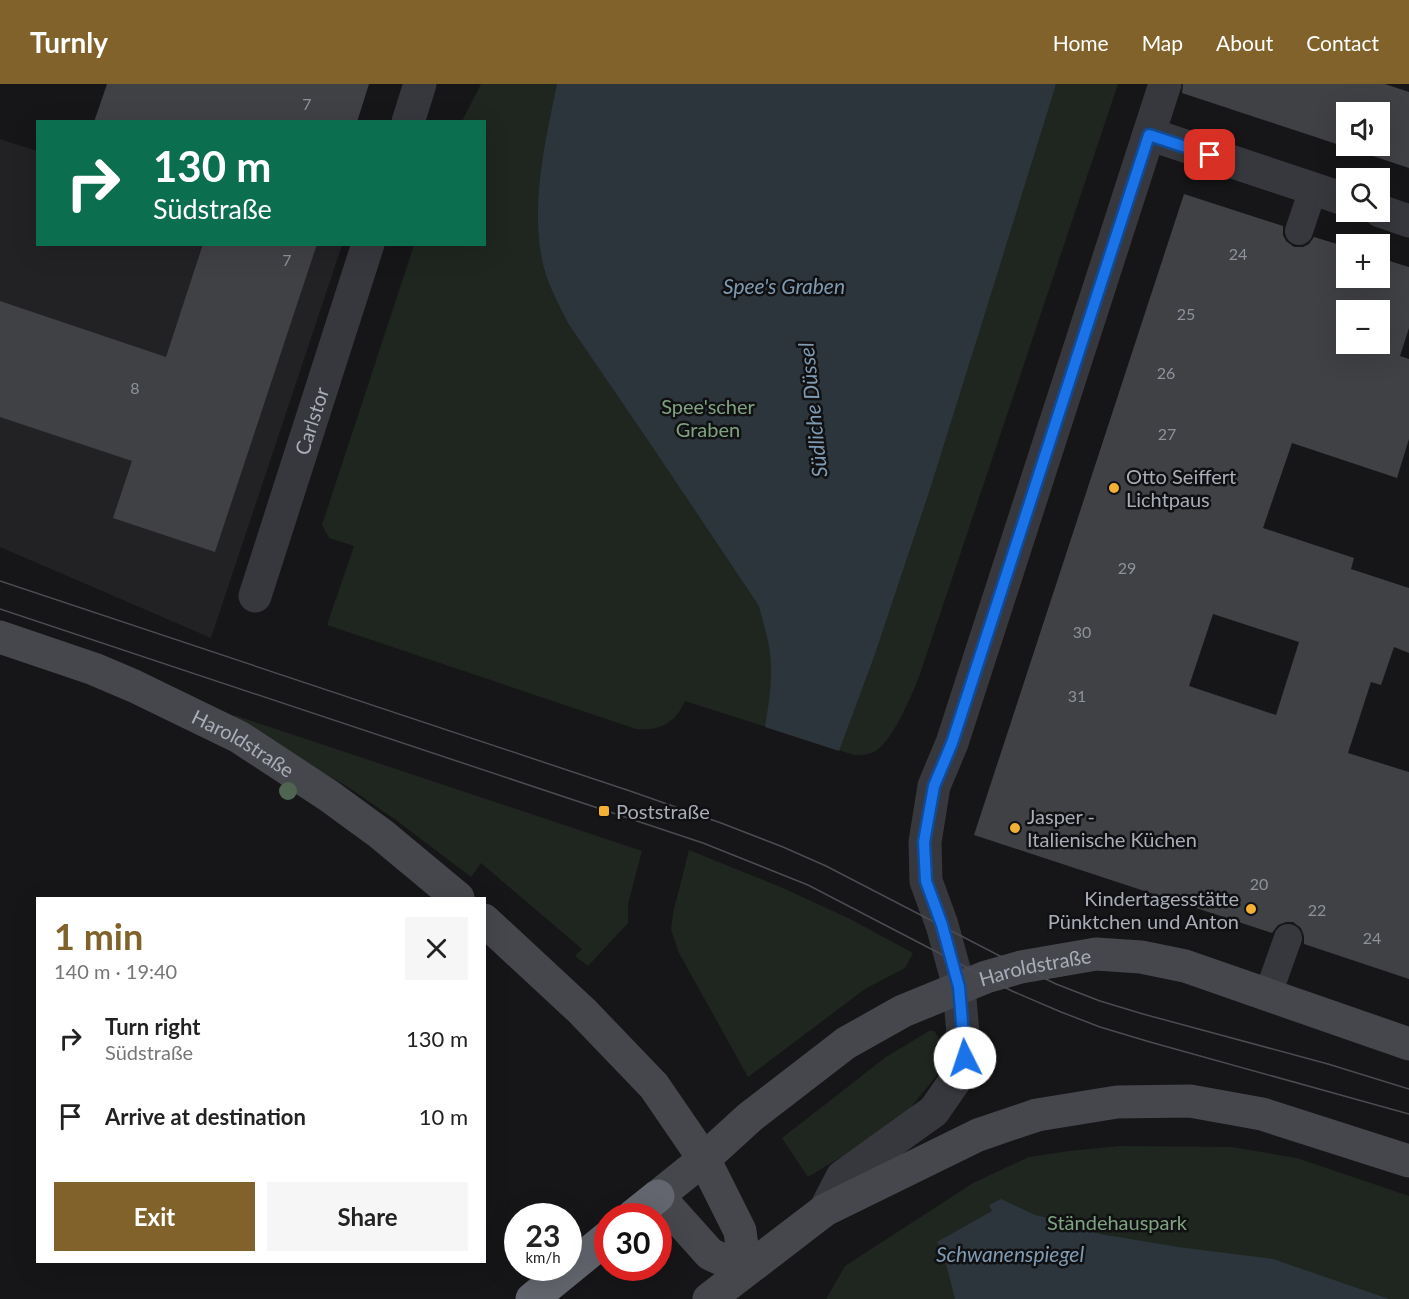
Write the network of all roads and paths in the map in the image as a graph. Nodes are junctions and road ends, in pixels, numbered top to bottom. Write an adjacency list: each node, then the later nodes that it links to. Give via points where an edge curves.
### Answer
1 (420, 84): 3 (street)
2 (1165, 84): 4 (street)
3 (409, 120)
4 (1149, 135): 5 (street); 16 (street, via 952,743 934,786 924,842 926,881)
5 (1313, 189): 6 (street); 9 (lane)
6 (1336, 196)
7 (1390, 214): 8 (street)
8 (1409, 221)
9 (1299, 231)
10 (367, 246): 11 (street, Carlstor)
11 (255, 596)
12 (0, 637): 13 (main road, Haroldstraße, via 94,669 239,737 330,795)
13 (457, 897)
14 (486, 922): 19 (main road, via 582,1011 654,1086)
15 (1288, 938): 17 (lane)
16 (959, 987): 17 (main road, Haroldstraße, via 1021,967 1096,954 1141,957 1185,966); 19 (main road, Haroldstraße, via 903,1011 846,1043); 23 (street, via 965,1058 954,1082 934,1111 842,1177)
17 (1268, 994): 18 (main road, Haroldstraße)
18 (1409, 1044)
19 (704, 1158): 21 (main road, Haroldstraße); 25 (main road, via 740,1231)
20 (1409, 1161): 23 (main road, via 1262,1114 1190,1101 1117,1102 1037,1115 978,1135)
21 (658, 1196): 22 (highway); 25 (main road, via 710,1254)
22 (649, 1203)
23 (825, 1210): 25 (main road)
24 (594, 1248): 27 (highway)
25 (745, 1270): 26 (main road)
26 (714, 1297)
27 (532, 1299)

